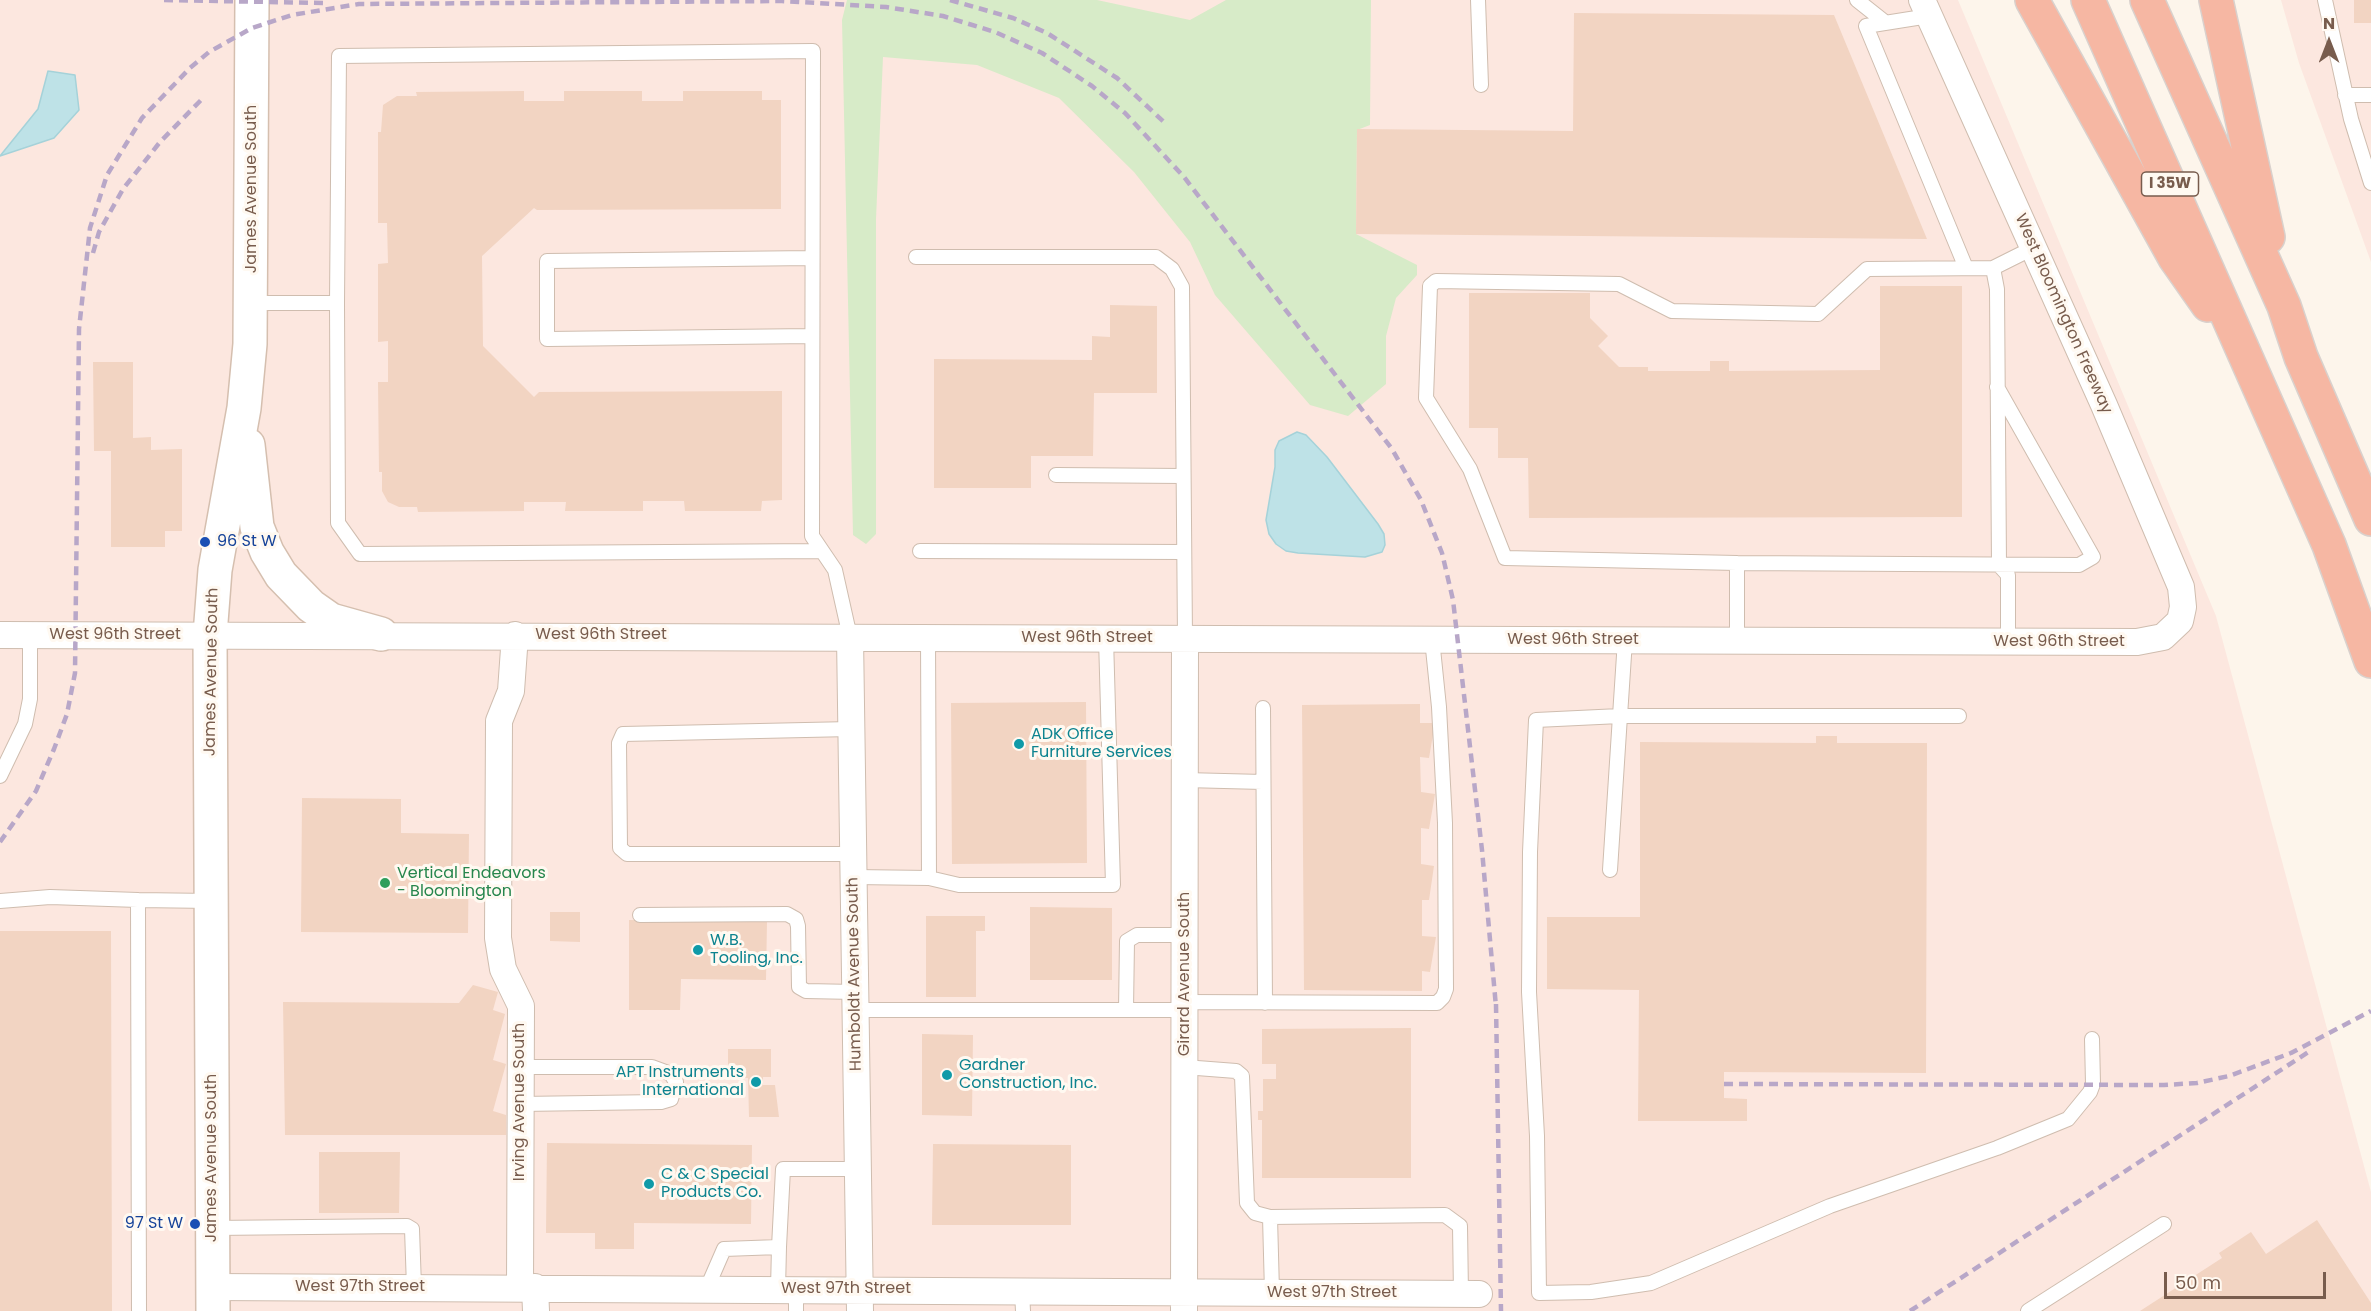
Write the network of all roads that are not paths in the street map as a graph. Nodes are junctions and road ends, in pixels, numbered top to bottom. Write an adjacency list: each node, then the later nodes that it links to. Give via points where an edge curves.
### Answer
1 (252, 0): 20 (street, James Avenue South)
2 (1478, 0): 11 (lane)
3 (1857, 0): 10 (lane)
4 (2032, 0): 24 (highway, via 2175,258)
5 (2088, 0): 24 (highway, I 35W)
6 (2147, 0): 22 (highway, I 35W)
7 (2216, 0): 22 (highway)
8 (2325, 0): 12 (lane)
9 (1926, 8): 10 (lane); 15 (street, West Bloomington Freeway)
10 (1886, 23): 18 (lane, via 1866,26)
11 (1481, 85)
12 (2345, 95): 13 (lane); 14 (lane)
13 (2371, 95)
14 (2371, 183)
15 (2033, 248): 19 (lane); 35 (street, West Bloomington Freeway, via 2181,587 2180,621)
16 (916, 257): 28 (lane, via 1156,257 1172,269 1182,286)
17 (812, 258): 21 (lane, via 813,51 339,56); 23 (lane); 23 (lane, via 547,261 547,339)
18 (1966, 268): 19 (lane); 33 (lane, via 1867,269 1818,314 1672,311 1619,284 1436,281 1430,286 1425,398 1470,470 1505,558)
19 (1993, 268): 25 (lane, via 1997,289)
20 (251, 303): 21 (lane); 26 (street, James Avenue South)
21 (337, 303): 30 (lane, via 338,523 360,554)
22 (2284, 306): 29 (highway, I 35W, via 2301,357)
23 (812, 336): 30 (lane, via 812,536)
24 (2251, 367): 49 (highway, I 35W, via 2329,544)
25 (1997, 387): 34 (lane); 34 (lane, via 2093,557 2079,565)
26 (243, 408): 36 (street, via 257,527 281,575 331,620); 39 (street, James Avenue South, via 215,570)
27 (1056, 475): 28 (lane)
28 (1183, 476): 32 (lane)
29 (2371, 519)
30 (822, 551): 41 (lane, via 835,570)
31 (920, 551): 32 (lane)
32 (1184, 552): 44 (lane)
33 (1737, 562): 34 (lane); 47 (lane)
34 (1998, 565): 48 (lane, via 2008,575)
35 (2171, 630): 48 (street, West 96th Street, via 2137,642)
36 (381, 634): 39 (street, West 96th Street); 40 (street, West 96th Street)
37 (0, 635): 38 (street, West 96th Street)
38 (30, 635): 39 (street, West 96th Street); 54 (lane, via 30,699 25,724)
39 (210, 635): 62 (street, James Avenue South)
40 (515, 635): 41 (street, West 96th Street); 70 (street, Irving Avenue South, via 511,691 500,721 498,939 503,969 520,1006)
41 (850, 636): 42 (street, West 96th Street); 53 (street, Humboldt Avenue South)
42 (928, 637): 43 (street, West 96th Street); 59 (lane)
43 (1106, 638): 44 (street, West 96th Street); 59 (lane, via 1113,885 959,885)
44 (1185, 638): 45 (street, West 96th Street); 55 (street, Girard Avenue South)
45 (1432, 639): 46 (street, West 96th Street); 66 (lane, via 1445,823 1443,997 1437,1003)
46 (1625, 640): 47 (street, West 96th Street); 51 (lane)
47 (1737, 640): 48 (street, West 96th Street)
48 (2008, 642)
49 (2371, 661)
50 (1263, 708): 56 (lane)
51 (1620, 716): 52 (lane); 58 (lane); 69 (lane, via 1536,720 1529,992 1538,1136 1539,1293 1591,1292 1651,1283 1830,1206 2068,1119 2093,1083)
52 (1959, 716)
53 (851, 729): 57 (street, Humboldt Avenue South); 57 (lane, via 623,734 619,743 620,848 627,854)
54 (0, 776)
55 (1185, 780): 56 (lane); 64 (street, Girard Avenue South)
56 (1263, 782): 66 (lane)
57 (853, 865): 59 (lane); 65 (street, Humboldt Avenue South)
58 (1610, 870)
59 (929, 878)
60 (138, 900): 61 (lane, via 50,897); 62 (lane); 90 (lane)
61 (0, 901)
62 (211, 901): 76 (street, James Avenue South)
63 (640, 915): 65 (lane, via 787,914 796,919 798,926 799,987)
64 (1185, 935): 67 (street, Girard Avenue South); 68 (lane, via 1137,935 1127,941)
65 (855, 1001): 68 (lane); 73 (street, Humboldt Avenue South)
66 (1264, 1003): 67 (lane)
67 (1185, 1006): 68 (lane); 71 (street, Girard Avenue South)
68 (1126, 1010)
69 (2092, 1039)
70 (520, 1067): 72 (street, Irving Avenue South); 72 (lane, via 652,1067 672,1074 676,1082 671,1099 661,1102)
71 (1184, 1067): 74 (lane, via 1236,1071 1242,1076 1246,1203 1254,1213); 87 (street, Girard Avenue South)
72 (520, 1104): 81 (street, Irving Avenue South)
73 (858, 1169): 77 (lane, via 783,1169); 85 (street, Humboldt Avenue South)
74 (1270, 1217): 80 (lane); 83 (lane, via 1445,1215 1460,1226)
75 (2164, 1224): 91 (lane)
76 (213, 1228): 78 (lane, via 407,1226 412,1229); 84 (street, James Avenue South)
77 (779, 1247): 79 (lane, via 724,1249); 82 (lane)
78 (414, 1287): 81 (street, West 97th Street); 84 (street, West 97th Street)
79 (707, 1288): 81 (street, West 97th Street); 82 (street, West 97th Street)
80 (1272, 1292): 88 (street, West 97th Street); 89 (street, West 97th Street)
81 (530, 1295)
82 (790, 1296): 85 (street, West 97th Street)
83 (1459, 1298): 89 (street, West 97th Street)
84 (213, 1299)
85 (860, 1300): 86 (street, West 97th Street)
86 (1023, 1301): 87 (street, West 97th Street)
87 (1184, 1301): 88 (street, West 97th Street)
88 (1245, 1302)
89 (1370, 1302)
90 (139, 1311)
91 (2028, 1311)

